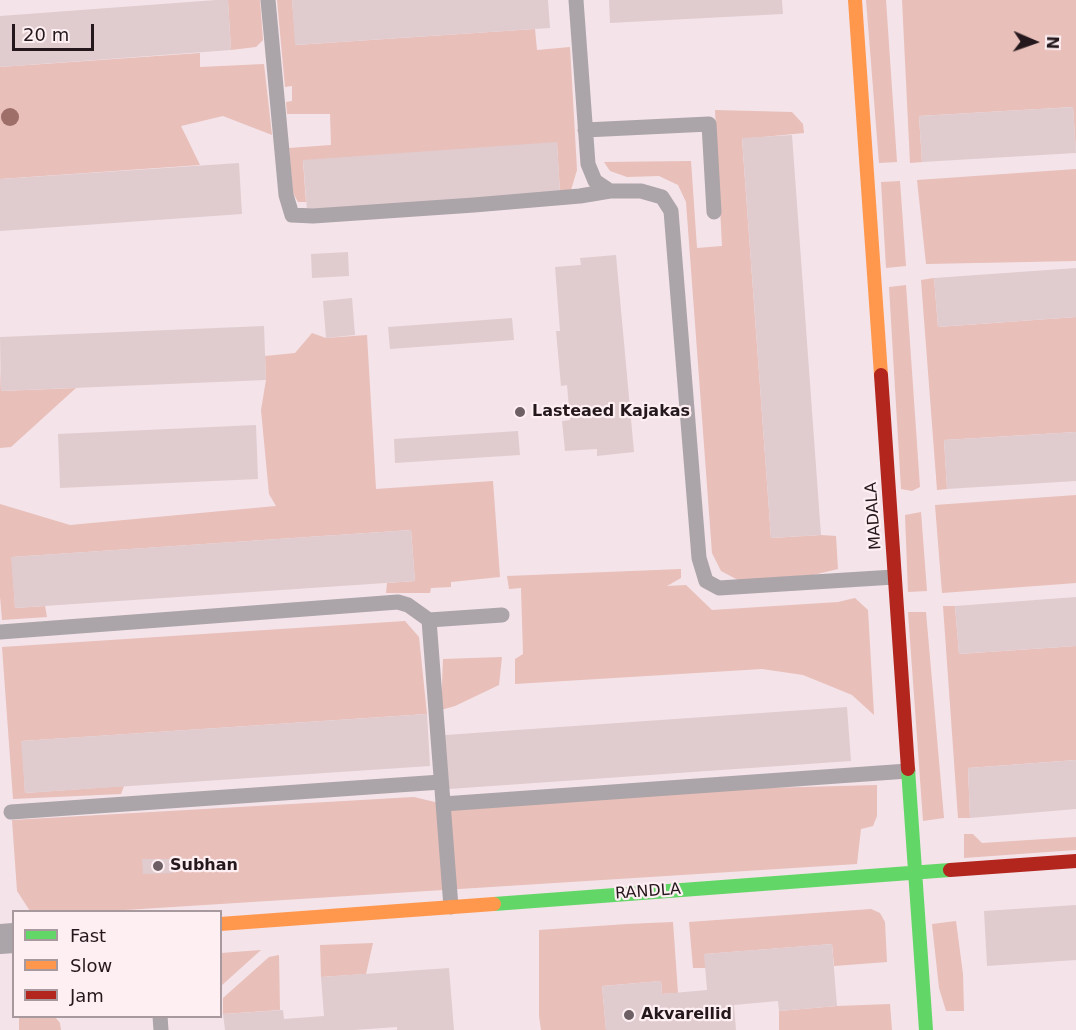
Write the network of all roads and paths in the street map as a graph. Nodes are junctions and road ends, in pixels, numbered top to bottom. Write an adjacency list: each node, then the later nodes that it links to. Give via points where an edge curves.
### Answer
1 (268, 0): 5 (lane, via 286,195 292,215 474,205)
2 (576, 0): 4 (lane)
3 (855, 0): 7 (street, MADALA)
4 (585, 130): 5 (lane, via 588,164 595,181); 6 (lane, via 709,124)
5 (610, 191): 7 (lane, via 641,191 662,197 671,211 699,558 706,580 718,588)
6 (714, 212)
7 (894, 577): 11 (street, MADALA)
8 (502, 615): 9 (lane)
9 (429, 620): 10 (lane, via 398,602); 12 (lane)
10 (0, 632)
11 (908, 771): 13 (lane); 16 (street, MADALA)
12 (441, 782): 13 (lane); 14 (lane)
13 (443, 804): 17 (lane)
14 (11, 812)
15 (1076, 861): 16 (street, RANDLA)
16 (914, 873): 17 (street, RANDLA); 19 (street, MADALA)
17 (451, 907): 18 (street, RANDLA)
18 (222, 924)
19 (926, 1030)

